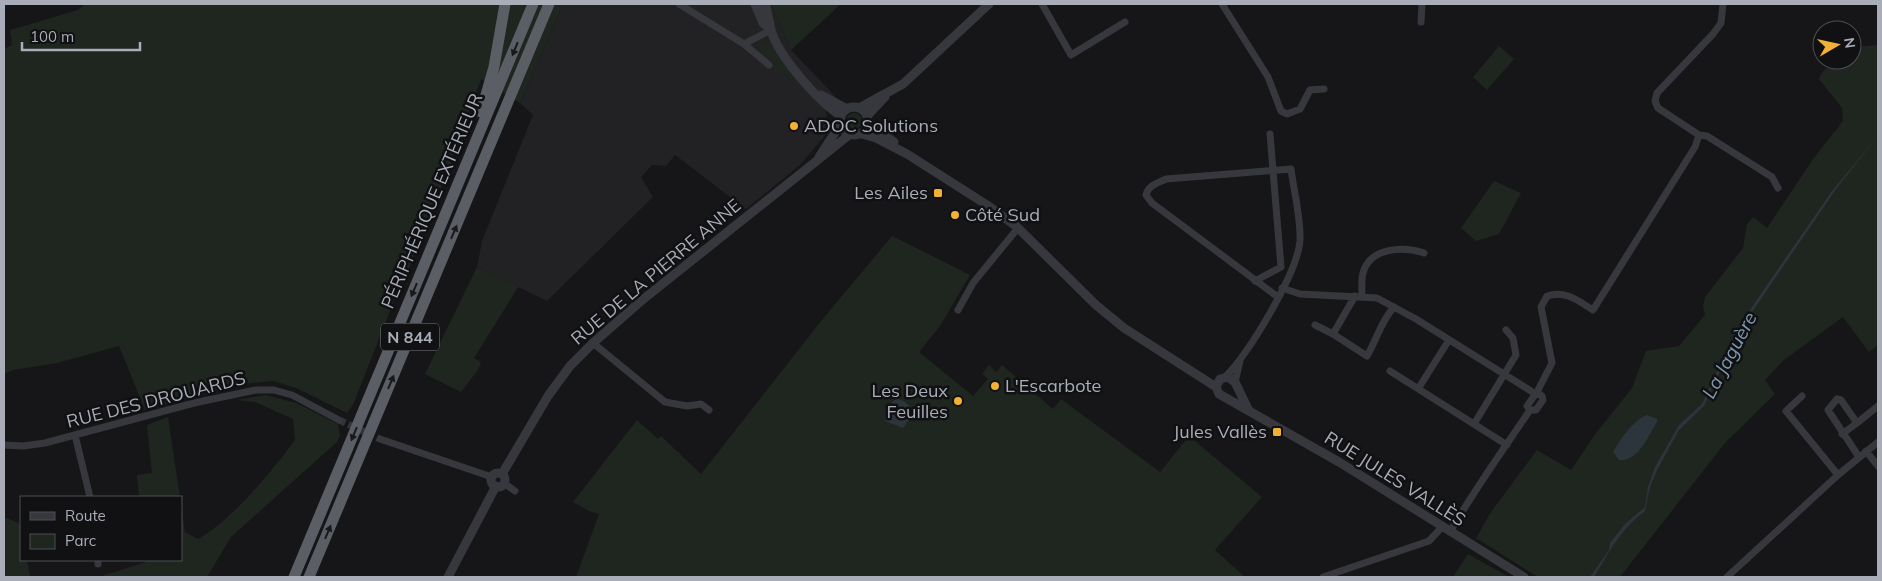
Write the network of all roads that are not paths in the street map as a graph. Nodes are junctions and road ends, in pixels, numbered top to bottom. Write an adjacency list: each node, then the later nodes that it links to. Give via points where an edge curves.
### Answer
1 (505, 4): 26 (highway, via 494,67 473,134)
2 (533, 4): 26 (highway, PÉRIPHÉRIQUE EXTÉRIEUR / N 844, one-way to 26)
3 (549, 4): 75 (highway, N 844, one-way to 3)
4 (679, 4): 15 (street)
5 (755, 4): 14 (street, via 763,23)
6 (765, 4): 14 (street)
7 (989, 4): 18 (street, via 904,84)
8 (1042, 4): 12 (street, via 1071,54)
9 (1222, 4): 17 (street, via 1268,77 1281,111 1287,114 1300,110 1310,90)
10 (1422, 4): 13 (street)
11 (1723, 4): 25 (street, via 1721,23 1657,93 1655,101 1658,108)
12 (1125, 22)
13 (1421, 22)
14 (771, 30): 15 (street); 20 (street, via 794,70 832,110)
15 (744, 44): 16 (street)
16 (769, 65)
17 (1324, 89)
18 (889, 93): 19 (street); 21 (street)
19 (860, 108): 20 (street); 21 (street)
20 (843, 116): 22 (street); 28 (street, RUE DE LA PIERRE ANNE)
21 (868, 119): 23 (street); 27 (street)
22 (849, 134): 23 (street); 28 (street, RUE DE LA PIERRE ANNE)
23 (862, 134): 27 (street)
24 (1270, 134): 29 (street)
25 (1699, 135): 30 (street, via 1707,136 1772,177); 50 (street, via 1593,310 1566,294 1547,296 1541,308 1552,363)
26 (474, 148): 74 (highway, PÉRIPHÉRIQUE EXTÉRIEUR / N 844, one-way to 74)
27 (907, 154): 31 (street)
28 (816, 161): 43 (street, RUE DE LA PIERRE ANNE)
29 (1272, 170): 33 (street, via 1281,267); 33 (street, via 1166,180 1151,186 1146,194 1152,203); 34 (street, via 1291,169 1300,239 1298,257)
30 (1778, 188)
31 (1018, 228): 38 (street, via 973,283); 47 (street, via 1124,328 1193,374)
32 (1424, 253): 35 (street, via 1411,248 1395,248 1371,260 1364,272)
33 (1255, 281): 36 (street)
34 (1282, 288): 35 (street, via 1300,294); 36 (street)
35 (1359, 296): 37 (street, via 1377,298); 41 (street)
36 (1278, 297): 44 (street)
37 (1394, 307): 41 (street, via 1386,315 1367,356); 42 (street)
38 (958, 310)
39 (1315, 324): 41 (street)
40 (1506, 330): 46 (street, via 1513,338 1516,355)
41 (1333, 334)
42 (1449, 340): 46 (street); 49 (street)
43 (593, 343): 55 (street, via 665,402 686,406 701,404); 70 (street, RUE DE LA PIERRE ANNE, via 570,366 548,396)
44 (1240, 360): 47 (street); 48 (street)
45 (1390, 371): 49 (street)
46 (1504, 375): 50 (street); 58 (street)
47 (1220, 381): 48 (street, via 1231,378); 51 (street, via 1220,394)
48 (1235, 385): 51 (street, via 1231,395); 54 (street)
49 (1418, 389): 58 (street)
50 (1535, 393): 64 (street, via 1528,402 1530,410)
51 (1226, 396): 54 (street, RUE JULES VALLÈS)
52 (1802, 396): 68 (street, via 1786,411)
53 (1878, 406): 57 (street)
54 (1248, 409): 73 (street, RUE JULES VALLÈS)
55 (709, 410)
56 (339, 420): 60 (street, RUE DES DROUARDS, via 292,395 256,390)
57 (1857, 423): 59 (street); 59 (street, via 1837,399 1828,410)
58 (1474, 424): 64 (street)
59 (1842, 434): 66 (street)
60 (75, 435): 63 (street, RUE DES DROUARDS, via 45,443); 72 (street)
61 (380, 439): 69 (street)
62 (1878, 442): 65 (street)
63 (4, 445)
64 (1507, 445): 73 (street)
65 (1866, 451): 66 (street); 67 (street)
66 (1859, 457): 68 (street)
67 (1878, 466)
68 (1838, 475): 79 (street)
69 (492, 477): 70 (street, via 497,473)
70 (501, 481): 71 (street); 76 (street, RUE DE LA PIERRE ANNE)
71 (516, 491)
72 (90, 496)
73 (1446, 530): 77 (street, via 1429,541); 78 (street, RUE JULES VALLÈS)
74 (294, 577)
75 (309, 577)
76 (448, 577)
77 (1323, 577)
78 (1524, 577)
79 (1727, 577)

